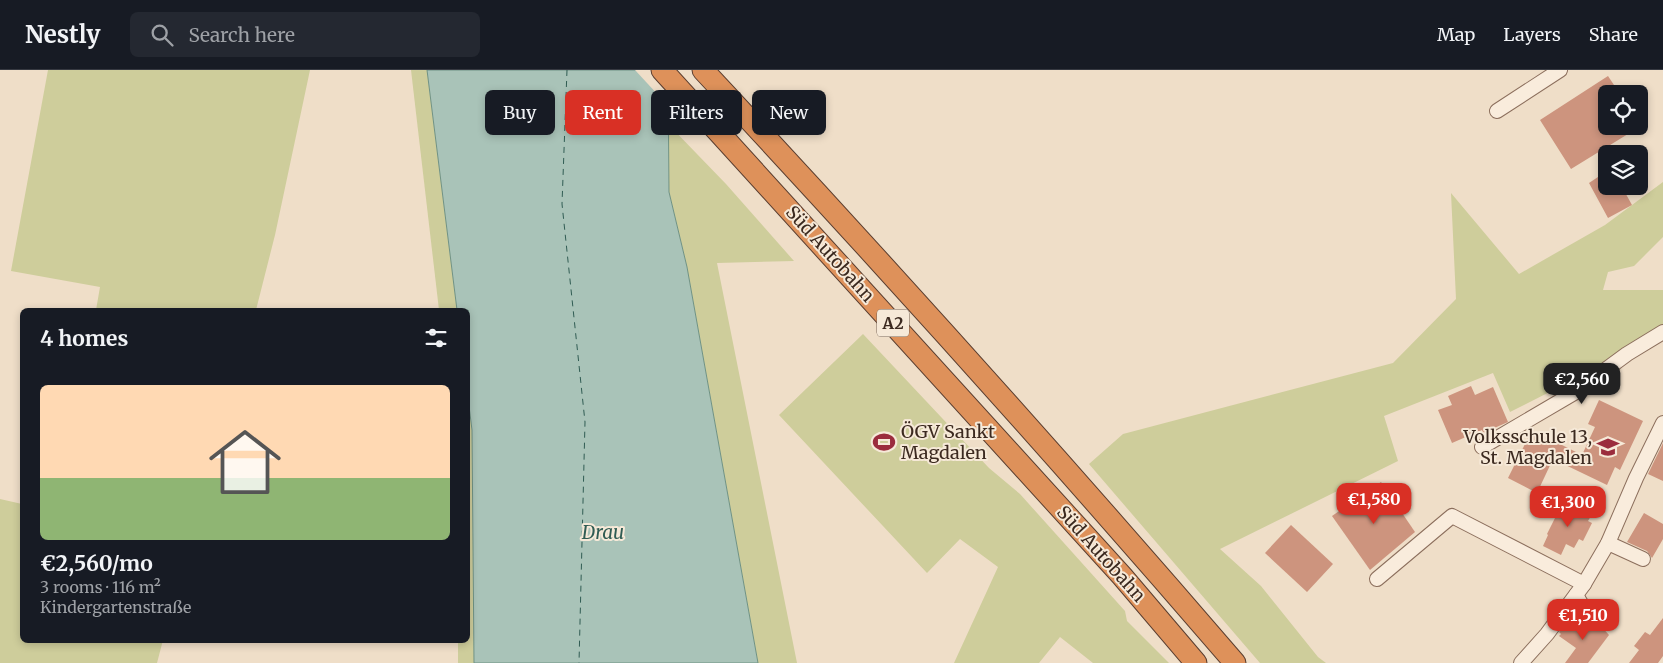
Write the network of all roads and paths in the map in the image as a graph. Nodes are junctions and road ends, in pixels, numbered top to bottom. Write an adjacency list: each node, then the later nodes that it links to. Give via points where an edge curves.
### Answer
1 (662, 70): 13 (highway, Süd Autobahn / A2, via 1122,576)
2 (703, 70): 14 (highway, Süd Autobahn / A2, via 1125,535)
3 (1560, 70): 4 (street)
4 (1497, 111)
5 (1663, 332): 7 (street, via 1574,393)
6 (1663, 423): 8 (street)
7 (1482, 447)
8 (1608, 543): 9 (street); 11 (street)
9 (1643, 559)
10 (1378, 579): 11 (street, via 1452,516)
11 (1580, 589): 12 (street); 15 (street)
12 (1591, 620)
13 (1196, 663)
14 (1235, 663)
15 (1521, 663)

